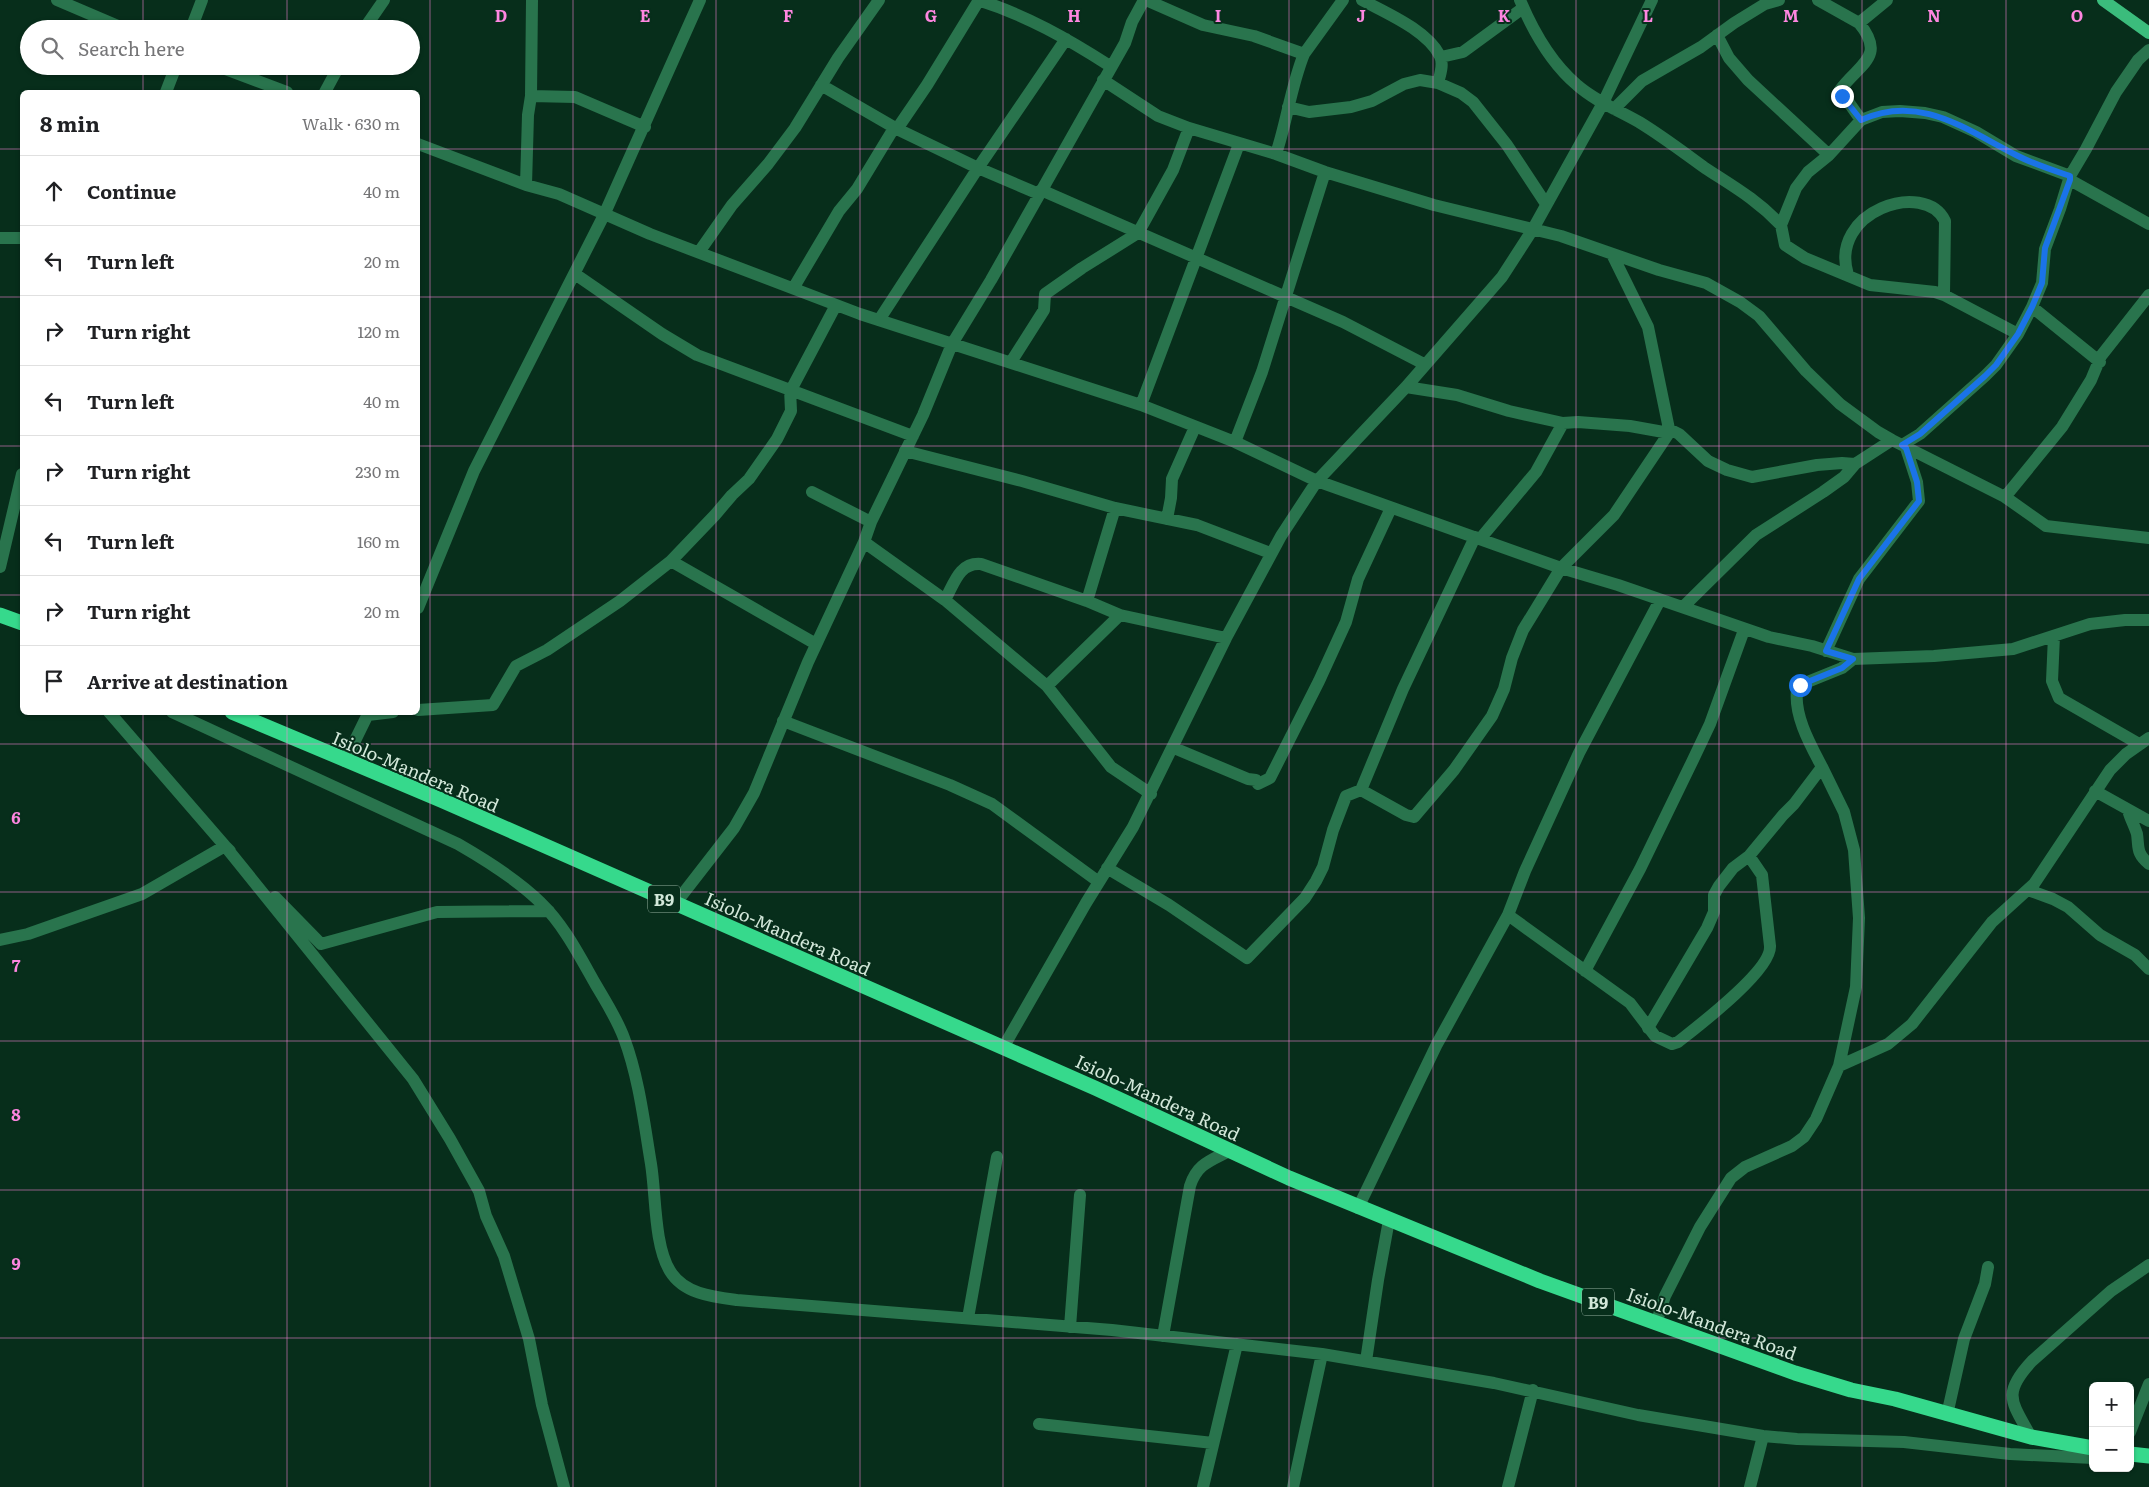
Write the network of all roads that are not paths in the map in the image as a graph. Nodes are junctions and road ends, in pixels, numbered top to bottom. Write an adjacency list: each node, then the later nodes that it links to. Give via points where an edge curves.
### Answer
1 (57, 0): 18 (street)
2 (202, 0): 19 (street)
3 (384, 0): 20 (street)
4 (532, 0): 38 (street)
5 (700, 0): 42 (street)
6 (878, 0): 34 (street)
7 (979, 0): 16 (street); 43 (street, via 933,77)
8 (1145, 0): 26 (street, via 1202,24 1254,36); 28 (street)
9 (1343, 0): 26 (street)
10 (1362, 0): 27 (street, via 1413,28)
11 (1652, 0): 39 (street)
12 (1779, 0): 23 (street, via 1765,4)
13 (1818, 0): 21 (street)
14 (1888, 0): 21 (street)
15 (2103, 0): 22 (main road)
16 (999, 3): 24 (street)
17 (1522, 4): 27 (street, via 1463,52); 39 (street, via 1560,68 1577,86)
18 (104, 20)
19 (194, 20)
20 (370, 20)
21 (1859, 23): 41 (street, via 1869,36 1871,52 1840,90)
22 (2149, 33)
23 (1717, 35): 39 (street); 48 (street, via 1728,58 1748,80)
24 (1066, 39): 28 (street); 49 (street)
25 (2149, 50): 51 (street, via 2116,92)
26 (1304, 54): 40 (street)
27 (1441, 57): 33 (street)
28 (1110, 66): 32 (street)
29 (173, 75): 35 (street)
30 (241, 75): 36 (street)
31 (334, 75): 37 (street)
32 (1103, 80): 44 (street, via 1158,116); 53 (street)
33 (1438, 83): 40 (street, via 1420,80 1404,84 1372,101 1351,107 1308,112); 54 (street, via 1473,102 1507,145)
34 (821, 85): 43 (street); 62 (street, via 795,128 732,205)
35 (167, 90)
36 (282, 90)
37 (326, 90)
38 (531, 96): 42 (street, via 576,97); 52 (street)
39 (1608, 106): 54 (street); 57 (street, via 1660,135 1738,188)
40 (1288, 107): 47 (street)
41 (1861, 120): 48 (street); 51 (street, via 1882,112 1900,111 1942,117 1976,132 2016,156)
42 (645, 126): 55 (street)
43 (895, 128): 49 (street); 67 (street, via 854,195 839,210)
44 (1190, 128): 45 (street); 59 (street, via 1173,170)
45 (1239, 144): 47 (street); 64 (street)
46 (420, 145): 52 (street)
47 (1276, 154): 50 (street)
48 (1829, 155): 57 (street, via 1808,172 1796,188)
49 (978, 168): 53 (street); 73 (street)
50 (1326, 172): 58 (street, via 1434,205); 70 (street)
51 (2070, 178): 56 (street); 72 (street, via 2045,248 2042,283)
52 (526, 185): 55 (street, via 559,194)
53 (1040, 192): 59 (street); 75 (street)
54 (1546, 204): 58 (street)
55 (604, 215): 62 (street); 65 (street)
56 (2149, 224)
57 (1781, 225): 66 (street, via 1785,245 1793,252)
58 (1533, 229): 63 (street); 78 (street, via 1502,277)
59 (1138, 233): 64 (street); 76 (street, via 1045,294 1044,310)
60 (0, 238): 61 (street)
61 (20, 238)
62 (699, 252): 67 (street)
63 (1612, 254): 84 (street, via 1648,327); 87 (street, via 1706,283 1740,302 1759,316 1806,371 1840,404)
64 (1197, 258): 70 (street); 81 (street)
65 (575, 274): 80 (street, via 697,355); 108 (street, via 474,471)
66 (1848, 275): 68 (street, via 1870,285); 68 (street, via 1846,248 1856,226 1878,210 1896,203 1924,204 1941,212 1945,220)
67 (794, 288): 71 (street)
68 (1944, 295): 74 (street)
69 (2149, 295): 77 (street, via 2101,356)
70 (1287, 297): 78 (street); 86 (street)
71 (836, 305): 73 (street); 80 (street)
72 (2032, 307): 74 (street); 77 (street)
73 (879, 320): 75 (street)
74 (2018, 334): 87 (street, via 1985,376 1920,434)
75 (952, 344): 76 (street); 85 (street)
76 (1011, 362): 81 (street)
77 (2100, 362): 93 (street, via 2073,412)
78 (1424, 364): 79 (street)
79 (1406, 387): 82 (street, via 1458,395); 90 (street)
80 (791, 389): 85 (street); 102 (street, via 791,411 771,448 749,479)
81 (1141, 405): 83 (street)
82 (1563, 423): 84 (street); 98 (street, via 1536,472)
83 (1195, 427): 86 (street); 96 (street, via 1172,479)
84 (1669, 431): 89 (street, via 1679,434 1708,461 1752,477 1818,465); 104 (street, via 1614,515)
85 (913, 436): 88 (street)
86 (1235, 442): 90 (street)
87 (1900, 444): 89 (street); 93 (street); 118 (street, via 1917,482 1919,501 1859,579)
88 (905, 451): 94 (street); 97 (street)
89 (1855, 464): 109 (street, via 1834,484 1756,535)
90 (1317, 481): 95 (street); 101 (street)
91 (20, 482): 103 (street)
92 (812, 492): 97 (street)
93 (2005, 497): 99 (street, via 2046,526)
94 (1115, 508): 96 (street); 107 (street)
95 (1391, 508): 98 (street); 128 (street, via 1358,579 1346,622 1270,778 1258,784 1256,780)
96 (1167, 518): 101 (street, via 1212,530)
97 (871, 522): 100 (street)
98 (1477, 538): 104 (street); 131 (street, via 1403,689)
99 (2149, 538)
100 (864, 542): 105 (street); 117 (street)
101 (1270, 553): 116 (street)
102 (672, 561): 117 (street); 121 (street, via 548,650 516,666 493,704)
103 (0, 567)
104 (1561, 568): 106 (street); 131 (street, via 1523,630 1501,697 1489,720 1454,770 1417,814 1409,817)
105 (946, 600): 107 (street, via 960,571 974,564); 120 (street)
106 (1660, 600): 109 (street); 144 (street, via 1578,753)
107 (1087, 601): 111 (street)
108 (420, 603)
109 (1683, 607): 114 (street)
110 (0, 615): 113 (highway)
111 (1120, 615): 116 (street); 120 (street)
112 (2149, 620): 115 (street, via 2090,624)
113 (20, 623)
114 (1744, 630): 118 (street); 147 (street, via 1710,724 1640,869)
115 (2054, 636): 119 (street, via 2002,651); 127 (street, via 2052,681 2059,698)
116 (1226, 638): 128 (street)
117 (816, 644): 126 (street)
118 (1826, 651): 119 (street)
119 (1853, 659): 130 (street, via 1842,668 1804,683 1797,690 1798,712 1809,744)
120 (1047, 686): 133 (street, via 1111,768)
121 (420, 710)
122 (112, 715): 136 (street)
123 (178, 715): 143 (street, via 458,844 487,862)
124 (239, 715): 129 (highway, Isiolo-Mandera Road / B9)
125 (368, 715): 129 (street)
126 (783, 721): 140 (street, via 992,804); 142 (street, via 745,812)
127 (2146, 740): 132 (street, via 2116,764)
128 (1174, 748): 133 (street)
129 (345, 761): 142 (highway, Isiolo-Mandera Road / B9)
130 (1822, 767): 137 (street); 150 (street, via 1844,812 1854,850 1858,911 1856,987)
131 (1361, 790): 139 (street, via 1346,796 1323,866 1304,898 1247,958)
132 (2095, 791): 134 (street); 141 (street)
133 (1151, 794): 139 (street)
134 (2128, 810): 135 (street); 138 (street, via 2137,832 2137,850)
135 (2149, 821)
136 (225, 846): 143 (street, via 322,944 437,912); 145 (street, via 142,894 28,934); 179 (street, via 413,1079 479,1191 504,1256 529,1339 542,1405)
137 (1749, 856): 148 (street, via 1733,868 1715,892 1714,912 1707,928); 148 (street, via 1762,875 1769,956 1726,1002 1678,1042 1672,1044 1662,1040)
138 (2149, 864)
139 (1107, 868): 140 (street)
140 (1099, 882): 149 (street)
141 (2028, 890): 146 (street, via 2068,907 2100,934 2135,955); 150 (street, via 1992,922 1901,1035)
142 (675, 904): 149 (highway, Isiolo-Mandera Road / B9)
143 (549, 911): 158 (street, via 587,969 624,1037 640,1095 661,1248 677,1280 701,1294 728,1299)
144 (1508, 915): 147 (street); 154 (street, via 1437,1044)
145 (0, 940)
146 (2149, 969)
147 (1585, 971): 148 (street, via 1630,1003)
148 (1648, 1028)
149 (1003, 1048): 151 (highway, Isiolo-Mandera Road / B9)
150 (1839, 1066): 159 (street, via 1816,1119 1804,1137 1792,1146 1745,1167 1731,1178 1704,1221 1665,1296)
151 (1228, 1151): 154 (highway, Isiolo-Mandera Road / B9); 161 (street, via 1203,1164 1193,1175)
152 (997, 1157): 158 (street)
153 (1080, 1195): 160 (street)
154 (1358, 1208): 155 (highway, Isiolo-Mandera Road / B9)
155 (1389, 1220): 159 (highway, Isiolo-Mandera Road / B9); 164 (street)
156 (1988, 1267): 167 (street, via 1964,1339)
157 (2148, 1267): 171 (street, via 2111,1291 2021,1373 2011,1394 2012,1403)
158 (968, 1318): 160 (street)
159 (1656, 1324): 167 (highway, Isiolo-Mandera Road / B9, via 1795,1373)
160 (1070, 1327): 161 (street)
161 (1163, 1336): 162 (street)
162 (1237, 1344): 163 (street); 172 (street)
163 (1322, 1354): 164 (street); 181 (street)
164 (1366, 1361): 166 (street)
165 (2149, 1384): 169 (street)
166 (1533, 1390): 170 (street, via 1638,1415); 182 (street)
167 (1947, 1415): 171 (highway, Isiolo-Mandera Road / B9)
168 (1039, 1424): 172 (street)
169 (2132, 1427)
170 (1763, 1436): 176 (street, via 1904,1442 2010,1454); 183 (street)
171 (2031, 1437): 173 (highway, Isiolo-Mandera Road / B9)
172 (1213, 1442): 180 (street)
173 (2089, 1447)
174 (2134, 1454): 175 (highway)
175 (2149, 1456)
176 (2089, 1458)
177 (2134, 1460): 178 (street)
178 (2149, 1461)
179 (564, 1487)
180 (1203, 1487)
181 (1293, 1487)
182 (1508, 1487)
183 (1750, 1487)

